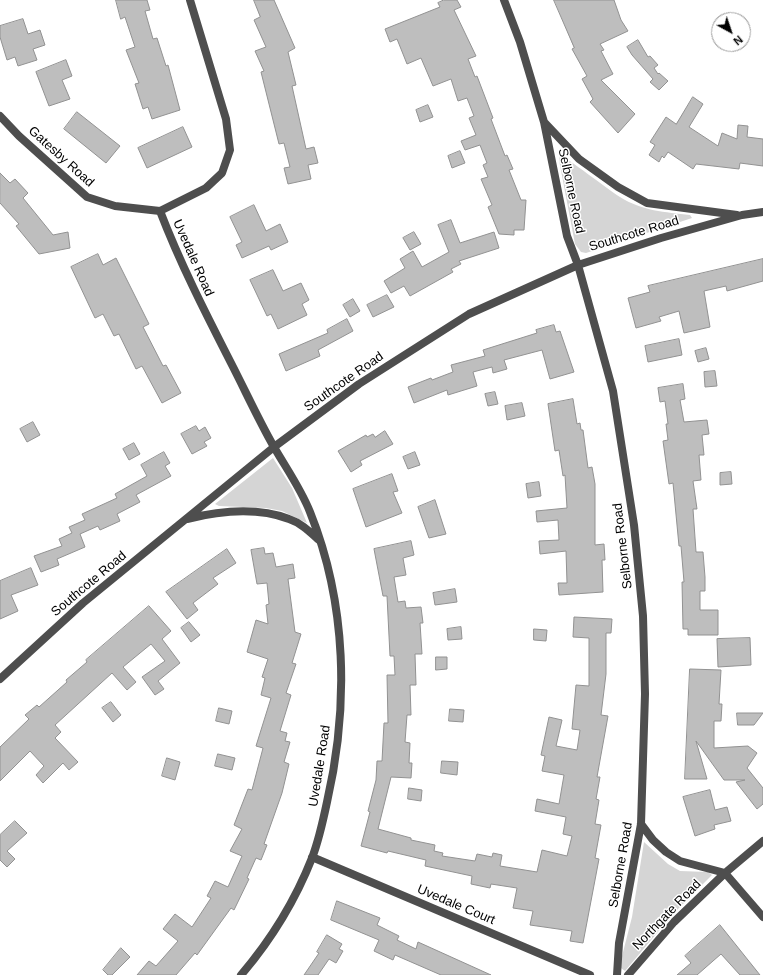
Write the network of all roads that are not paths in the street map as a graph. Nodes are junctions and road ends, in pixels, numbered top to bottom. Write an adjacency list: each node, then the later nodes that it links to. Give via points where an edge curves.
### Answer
1 (190, 0): 5 (street, Uvedale Road, via 226,119 230,150 222,173 206,188)
2 (504, 0): 4 (street, Selborne Road, via 520,42)
3 (0, 116): 5 (street, Gatesby Road, via 87,197 115,206)
4 (544, 122): 7 (street, Selborne Road, via 579,159 618,187 647,203); 8 (street, Selborne Road, via 568,236)
5 (160, 211): 9 (street, Uvedale Road, via 181,266)
6 (763, 212): 7 (street, Southcote Road)
7 (742, 215): 8 (street, Southcote Road)
8 (578, 264): 9 (street, Southcote Road, via 469,314 359,384); 13 (street, Selborne Road, via 613,391 634,525 644,647)
9 (274, 447): 10 (street, Southcote Road); 11 (street, Uvedale Road, via 310,510)
10 (185, 520): 11 (street, via 210,513 273,514 290,519 306,528); 12 (street, Southcote Road, via 83,603)
11 (320, 541): 15 (street, Uvedale Road, via 333,586 339,625 340,723 334,774)
12 (0, 679)
13 (641, 824): 16 (street, Northgate Road, via 653,840 680,861); 20 (street, Selborne Road, via 619,943)
14 (763, 841): 16 (street, Northgate Road)
15 (312, 857): 18 (street, Uvedale Road, via 296,895 279,925); 19 (street, Uvedale Court)
16 (725, 873): 17 (street); 21 (street, Northgate Road, via 674,922)
17 (763, 917)
18 (241, 975)
19 (590, 975)
20 (617, 975)
21 (628, 975)

